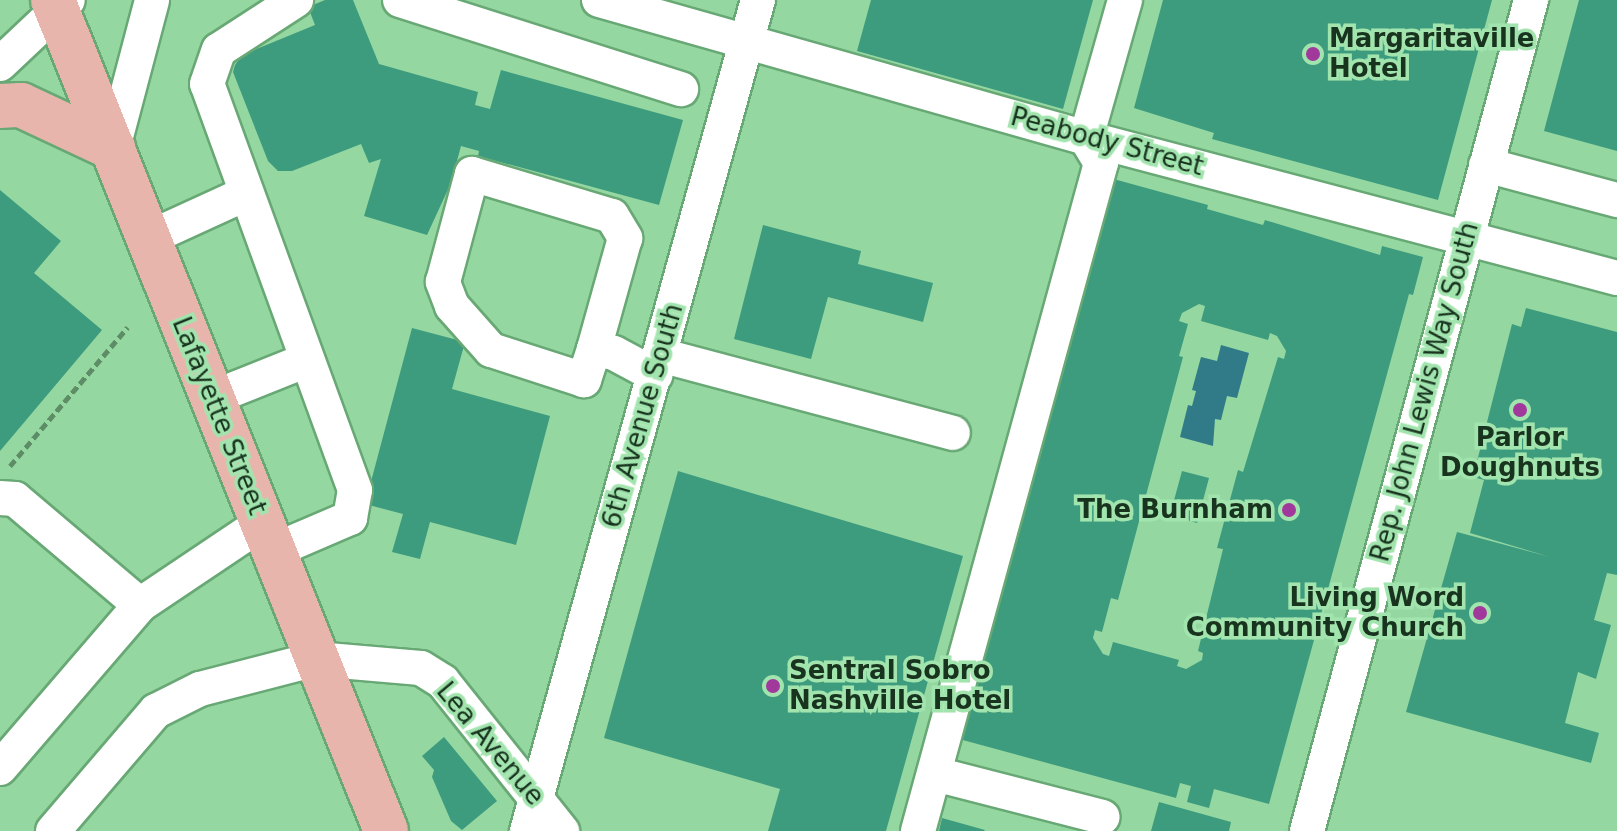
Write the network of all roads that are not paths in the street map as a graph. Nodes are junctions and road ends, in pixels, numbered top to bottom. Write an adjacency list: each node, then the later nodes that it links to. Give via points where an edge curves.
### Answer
1 (152, 0): 10 (street)
2 (177, 0): 10 (street)
3 (296, 0): 18 (street, via 219,50 209,71 209,97)
4 (400, 0): 13 (street)
5 (599, 0): 11 (street, Peabody Street)
6 (758, 0): 11 (street, 6th Avenue South)
7 (1125, 0): 15 (street)
8 (1531, 0): 17 (street, Rep. John Lewis Way South)
9 (59, 3): 12 (street); 16 (main road, Lafayette Street)
10 (142, 36): 16 (street)
11 (747, 39): 15 (street, Peabody Street); 25 (street, 6th Avenue South)
12 (0, 64)
13 (681, 89)
14 (0, 106): 16 (main road, via 21,105)
15 (1086, 138): 20 (street, Peabody Street); 33 (street, via 1101,163)
16 (113, 148): 21 (main road, Lafayette Street)
17 (1486, 165): 19 (street); 20 (street, Rep. John Lewis Way South)
18 (245, 194): 21 (street); 24 (street)
19 (1617, 200)
20 (1467, 237): 22 (street, Peabody Street); 39 (street, Rep. John Lewis Way South)
21 (149, 238): 26 (main road, Lafayette Street)
22 (1617, 278)
23 (594, 349): 23 (street, via 624,231 612,216 472,174 443,282 452,306 491,350 584,380); 25 (street)
24 (307, 360): 26 (street); 29 (street, via 355,490 354,510 344,522)
25 (658, 365): 27 (street); 35 (street, 6th Avenue South)
26 (212, 398): 29 (main road, Lafayette Street)
27 (953, 433)
28 (2, 497): 30 (street, via 15,499)
29 (268, 537): 30 (street); 31 (main road, Lafayette Street)
30 (140, 605): 32 (street)
31 (316, 659): 35 (street, Lea Avenue, via 421,668 443,682); 36 (main road, Lafayette Street); 37 (street, Lea Avenue, via 200,689 156,711)
32 (0, 768)
33 (935, 774): 34 (street); 38 (street)
34 (1103, 817)
35 (535, 823)
36 (391, 825)
37 (53, 831)
38 (918, 831)
39 (1307, 831)

